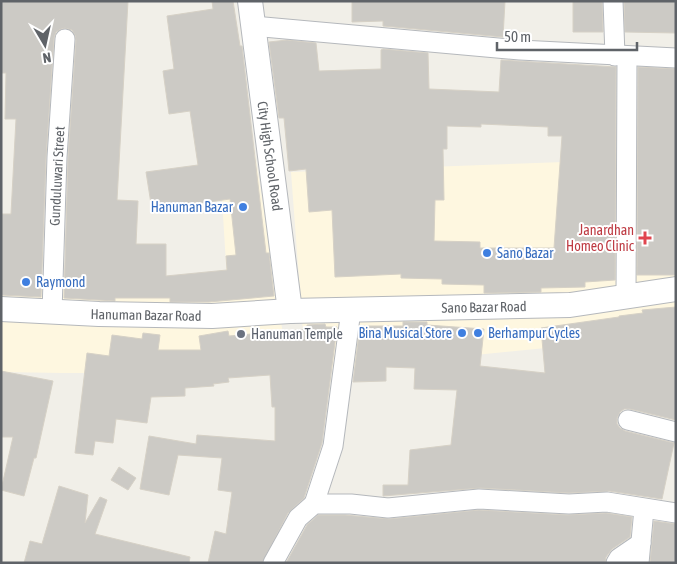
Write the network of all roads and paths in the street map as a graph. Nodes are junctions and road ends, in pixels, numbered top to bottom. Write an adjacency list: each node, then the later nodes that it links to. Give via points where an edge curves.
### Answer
1 (250, 1): 3 (street, City High School Road)
2 (613, 1): 5 (street)
3 (253, 26): 5 (street); 11 (street, City High School Road)
4 (65, 40): 12 (street, Gunduluwari Street)
5 (621, 56): 6 (street); 8 (street)
6 (676, 58)
7 (676, 289): 8 (street, Sano Bazar Road)
8 (626, 297): 10 (street, Sano Bazar Road, via 570,305)
9 (1, 309): 12 (street, Hanuman Bazar Road)
10 (351, 310): 11 (street, Sano Bazar Road); 15 (street, via 333,446)
11 (290, 311): 12 (street, Hanuman Bazar Road, via 212,316)
12 (52, 312)
13 (628, 420): 14 (street)
14 (676, 432)
15 (314, 504): 16 (street, via 388,508 479,499 569,504 607,502); 19 (street, via 298,518)
16 (644, 509): 17 (street); 18 (street)
17 (676, 514)
18 (641, 543): 20 (street); 21 (street)
19 (272, 563)
20 (616, 563)
21 (639, 563)

